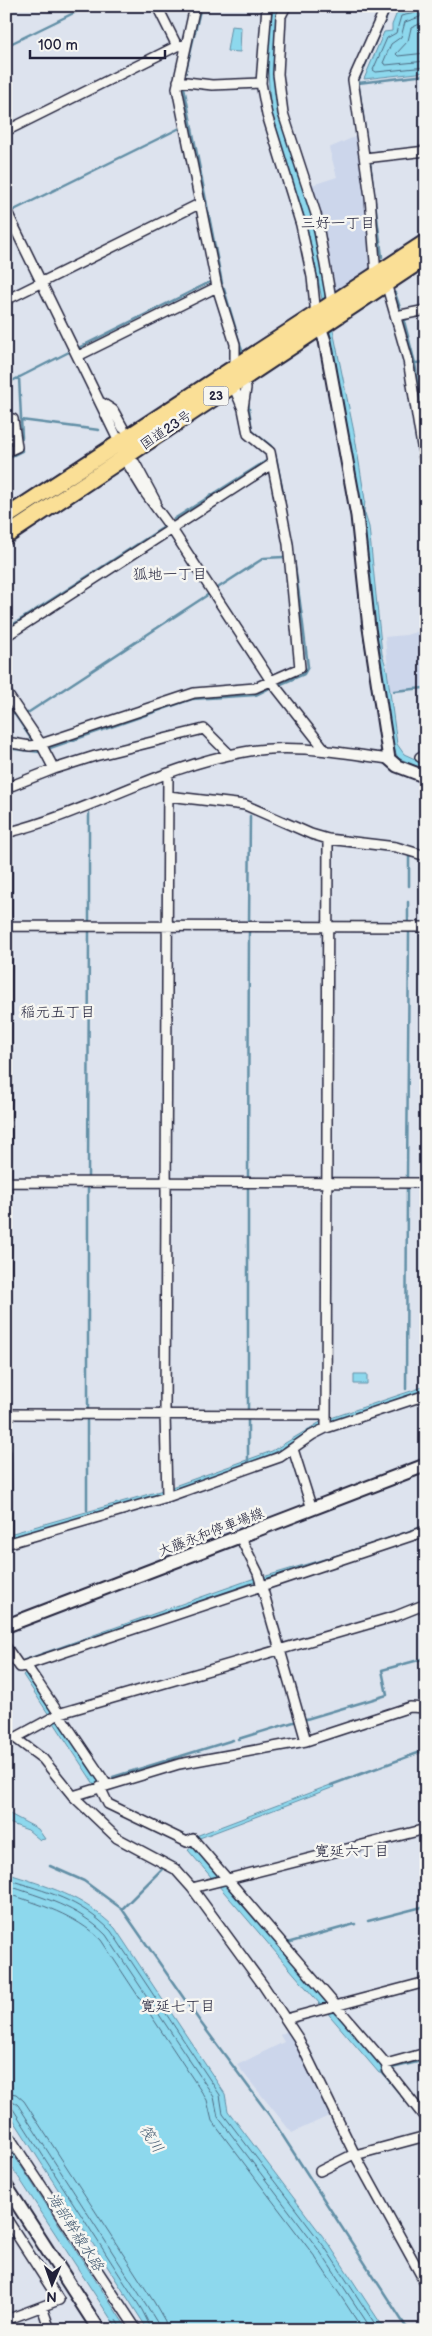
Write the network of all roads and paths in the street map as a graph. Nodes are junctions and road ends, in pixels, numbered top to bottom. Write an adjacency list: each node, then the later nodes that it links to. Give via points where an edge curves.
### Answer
1 (158, 6): 7 (street)
2 (195, 6): 7 (street)
3 (280, 6): 6 (street)
4 (286, 6): 6 (street)
5 (386, 6): 12 (street, via 353,80)
6 (273, 14): 9 (street); 21 (street, via 282,113 316,214)
7 (182, 46): 8 (street); 10 (street)
8 (178, 81): 9 (street, via 212,85); 13 (street)
9 (261, 83): 24 (street, via 267,115 301,224)
10 (6, 131)
11 (426, 151): 12 (street)
12 (365, 158): 17 (street)
13 (200, 203): 18 (street); 19 (street)
14 (6, 210): 18 (street)
15 (426, 242): 17 (highway, 国道23号 / 23)
16 (426, 257): 17 (highway, 国道23号 / 23)
17 (381, 279): 21 (highway, 国道23号 / 23); 23 (street); 24 (highway, 国道23号 / 23)
18 (42, 282): 20 (street); 26 (street)
19 (217, 287): 25 (street); 26 (street)
20 (6, 300)
21 (332, 304): 24 (highway, 国道23号 / 23)
22 (426, 310): 23 (street)
23 (396, 316): 33 (street)
24 (318, 321): 27 (highway, 国道23号 / 23); 28 (highway, 国道23号 / 23); 48 (street, via 325,341 357,516 369,628)
25 (236, 344): 27 (street); 27 (street)
26 (78, 356): 29 (street)
27 (238, 362): 35 (highway, 国道23号 / 23)
28 (239, 387): 30 (street); 30 (street); 35 (highway, 国道23号 / 23)
29 (102, 403): 32 (street, via 113,410); 35 (street)
30 (243, 409): 36 (street, via 248,434 270,452)
31 (13, 419): 34 (street, via 17,447)
32 (122, 428)
33 (422, 435): 37 (street)
34 (6, 452)
35 (126, 455): 38 (highway, 国道23号 / 23); 39 (street, via 146,494); 40 (highway, 国道23号 / 23)
36 (272, 464): 39 (street); 42 (street, via 288,544 301,665)
37 (426, 471)
38 (6, 517)
39 (171, 528): 41 (street); 42 (street)
40 (6, 536)
41 (6, 636)
42 (272, 682): 45 (street, via 255,688 194,693); 46 (street)
43 (6, 692): 45 (street)
44 (6, 742): 45 (street, via 30,746)
45 (40, 744): 49 (street)
46 (326, 751): 47 (street, via 282,749); 48 (street)
47 (230, 755): 49 (street, via 204,729); 50 (street)
48 (389, 758): 51 (street, via 397,766)
49 (54, 769): 52 (street)
50 (168, 774): 53 (street); 54 (street)
51 (426, 777)
52 (6, 788)
53 (168, 796): 55 (street, via 245,805); 58 (street)
54 (6, 833): 57 (street)
55 (328, 839): 56 (street, via 396,847); 59 (street)
56 (426, 856)
57 (7, 926): 58 (street); 61 (street)
58 (169, 926): 59 (street); 62 (street)
59 (327, 927): 60 (street); 63 (street)
60 (426, 927)
61 (7, 1182): 62 (street); 65 (street)
62 (167, 1182): 63 (street); 68 (street)
63 (328, 1183): 64 (street); 69 (street)
64 (426, 1184)
65 (6, 1378)
66 (426, 1395): 69 (street)
67 (6, 1414): 68 (street)
68 (165, 1414): 69 (street); 73 (street)
69 (326, 1421): 70 (street)
70 (293, 1449): 73 (street, via 280,1458); 74 (street)
71 (6, 1453): 76 (street)
72 (426, 1465): 74 (main road, 大藤永和停車場線)
73 (167, 1493): 78 (street)
74 (312, 1509): 77 (main road, 大藤永和停車場線)
75 (426, 1531): 79 (street)
76 (7, 1534): 78 (street)
77 (240, 1537): 79 (street); 81 (main road, 大藤永和停車場線)
78 (6, 1543)
79 (261, 1584): 83 (street); 84 (street)
80 (426, 1604): 83 (street, via 396,1616)
81 (6, 1626)
82 (6, 1647): 84 (street, via 20,1667)
83 (280, 1649): 86 (street); 88 (street)
84 (26, 1665): 86 (street)
85 (426, 1708): 88 (street, via 410,1707)
86 (55, 1716): 87 (street); 89 (street)
87 (10, 1736): 90 (street, via 43,1759)
88 (306, 1741): 89 (street, via 195,1761)
89 (103, 1786): 90 (street); 92 (street, via 108,1804 187,1842 193,1839)
90 (73, 1796): 93 (street, via 117,1838 175,1869)
91 (426, 1829): 92 (street)
92 (222, 1881): 93 (street); 95 (street)
93 (192, 1888): 96 (street)
94 (426, 1982): 95 (street)
95 (334, 2006): 96 (street); 98 (street)
96 (286, 2019): 102 (street)
97 (426, 2054): 98 (street)
98 (386, 2064): 99 (street)
99 (426, 2119)
100 (6, 2132): 111 (street)
101 (426, 2136): 102 (street)
102 (354, 2154): 103 (street); 106 (street)
103 (320, 2171)
104 (6, 2186): 110 (main road)
105 (6, 2218): 107 (street, via 59,2300)
106 (425, 2282)
107 (42, 2307): 108 (street); 109 (street)
108 (6, 2320)
109 (50, 2330)
110 (99, 2330)
111 (138, 2330)

